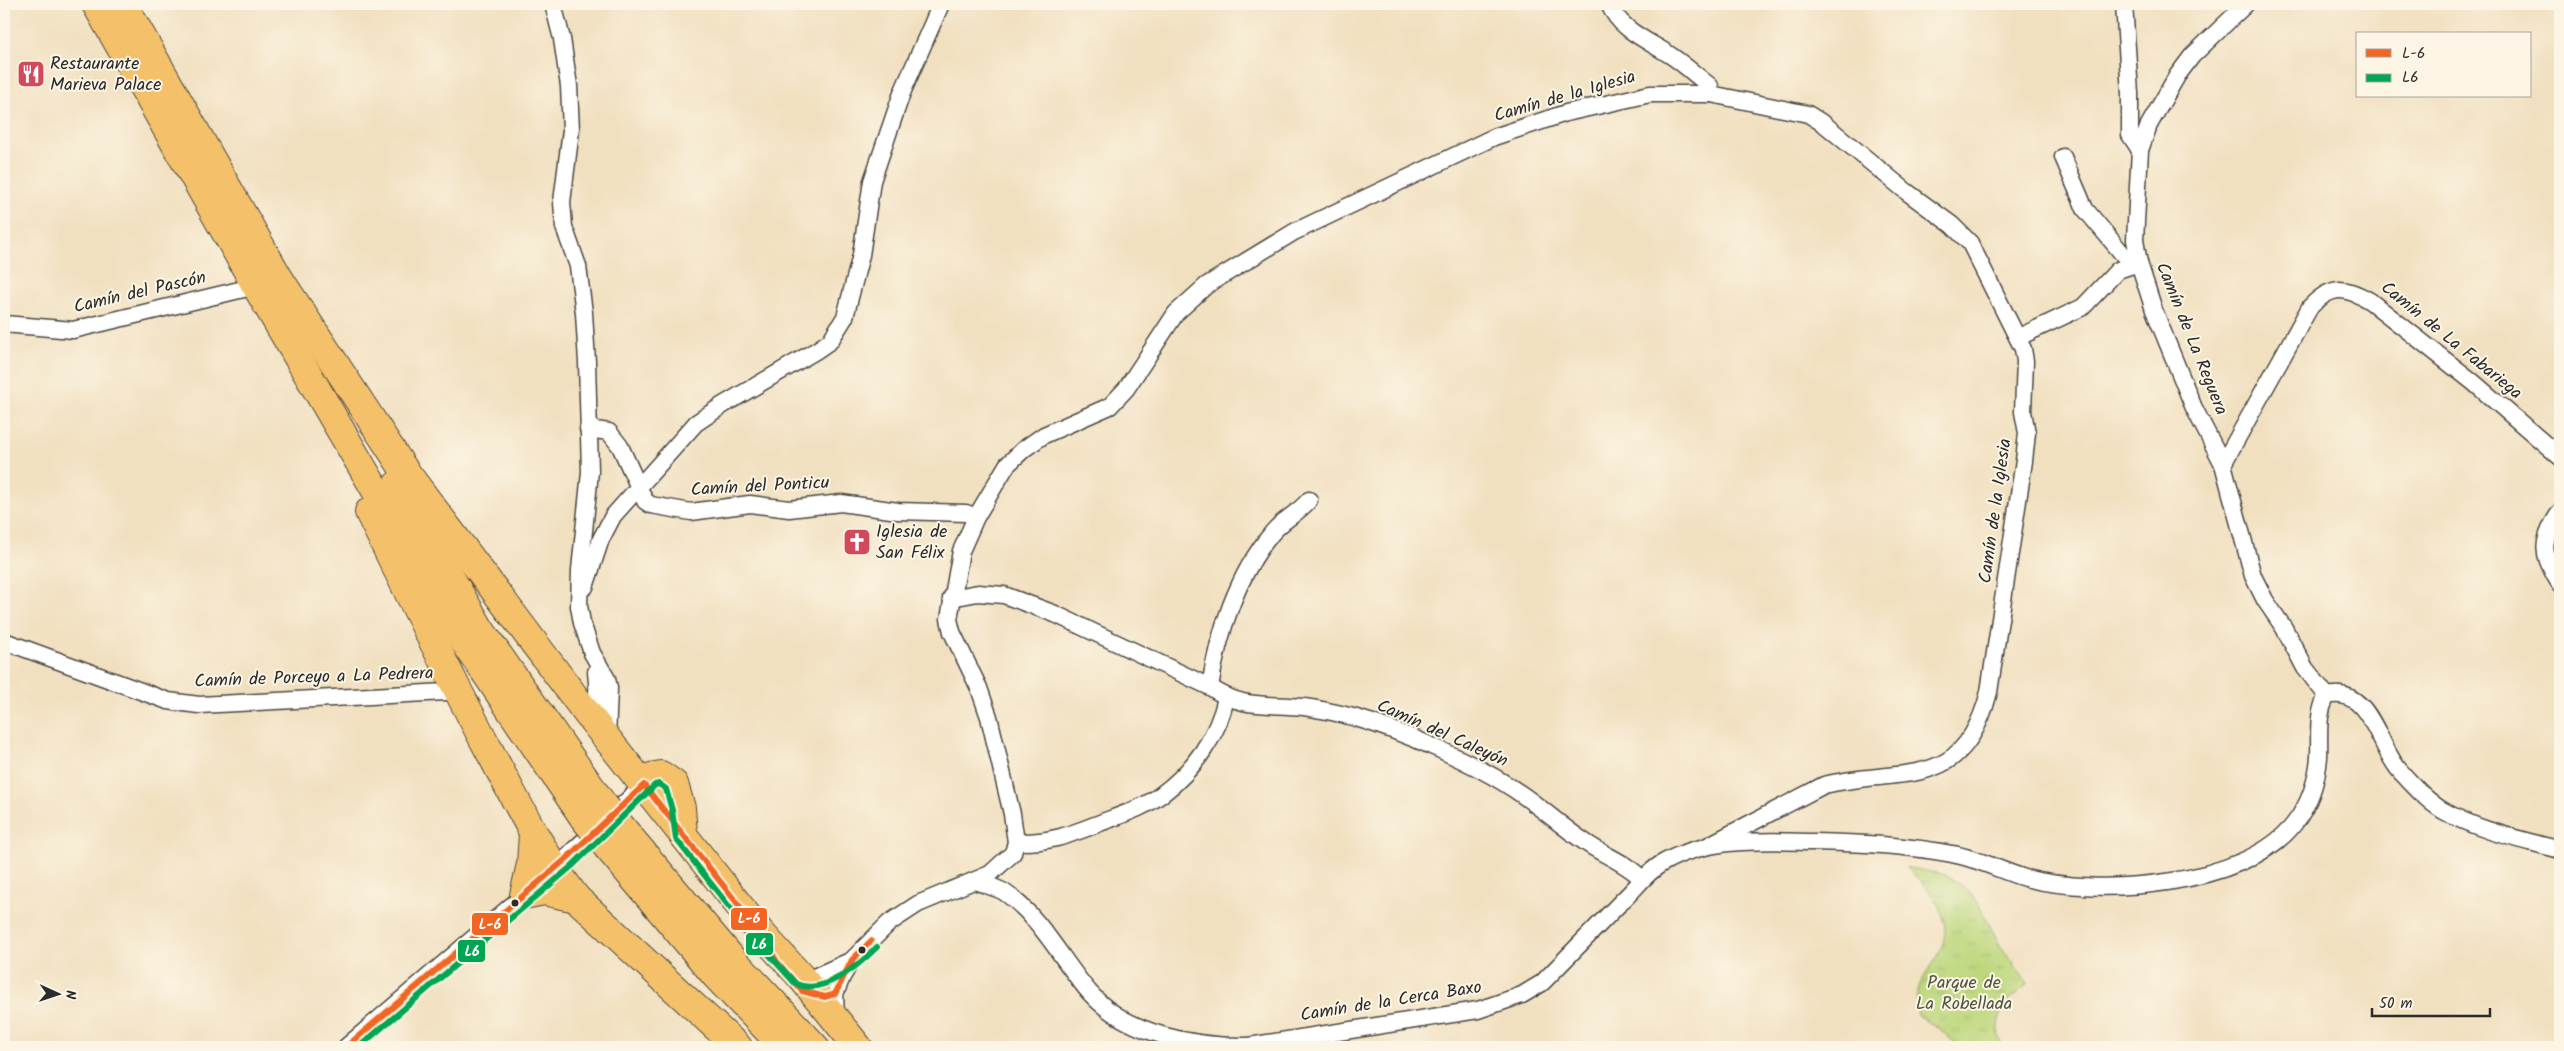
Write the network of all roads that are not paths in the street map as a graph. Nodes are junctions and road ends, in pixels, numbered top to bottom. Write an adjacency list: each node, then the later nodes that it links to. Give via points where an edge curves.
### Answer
1 (96, 4): 12 (highway)
2 (123, 4): 12 (highway)
3 (553, 4): 15 (street, via 569,86 571,130 562,202 564,227 578,266 584,313)
4 (941, 4): 18 (street, via 902,93 872,180 861,254 845,317 838,331 817,350 696,423)
5 (1609, 4): 8 (street, via 1621,24 1674,58 1710,86)
6 (2124, 4): 9 (street, via 2130,135)
7 (2246, 4): 9 (street, Camín de La Reguera, via 2192,56 2177,76 2149,125)
8 (1712, 94): 14 (street, Camín de la Iglesia, via 1808,114 1952,225 1970,243); 21 (street, Camín de la Iglesia, via 1650,94 1566,114 1494,137 1294,232 1207,284 1190,298 1176,313 1126,389 1110,406 1068,423 1024,449 1007,465)
9 (2140, 150): 11 (street, Camín de La Reguera)
10 (2063, 157): 11 (street, via 2085,209)
11 (2135, 263): 14 (street, via 2118,270 2083,307); 17 (street, Camín de La Reguera, via 2194,408)
12 (265, 286): 13 (street, Camín del Pascón, via 73,330); 27 (highway); 31 (highway); 35 (highway, bridge, via 464,641)
13 (4, 324)
14 (2019, 337): 37 (street, Camín de la Iglesia, via 2026,361 2024,462 1989,692 1982,719 1972,738 1943,764 1925,771 1824,785)
15 (588, 429): 18 (street, Camín del Ponticu, via 610,432); 24 (street, via 590,472)
16 (2560, 457): 17 (street, Camín de La Fabariega, via 2473,382 2370,301 2343,289 2325,294 2310,307)
17 (2223, 464): 29 (street, Camín de La Reguera, via 2253,576 2304,668)
18 (639, 487): 21 (street, Camín del Ponticu, via 651,505 691,512 750,504 790,509 841,503 898,511 966,513); 24 (street, via 613,516 601,539)
19 (1309, 500): 28 (street, via 1273,532 1256,556 1231,606)
20 (2560, 512): 22 (street, via 2545,545 2549,566)
21 (976, 517): 23 (street, Camín de la Iglesia, via 961,551)
22 (2560, 584)
23 (951, 598): 28 (street, Camín del Caleyón, via 978,592 1004,595 1055,614); 36 (street, Camín de la Iglesia, via 949,619 952,632 989,717)
24 (579, 606): 26 (street)
25 (4, 641): 27 (street, Camín de Porceyo a La Pedrera, via 168,701 199,705 446,692)
26 (592, 653): 31 (street, via 598,689 595,708); 32 (street, via 609,688)
27 (455, 686): 34 (highway)
28 (1210, 687): 30 (street, Camín del Caleyón)
29 (2327, 696): 37 (street, Camín de la Cerca Baxo, via 2320,713 2315,782 2307,804 2294,824 2275,844 2244,862 2189,877 2146,884 2084,885 2025,878 1955,854 1899,846 1755,841); 38 (street, via 2347,696 2362,707 2396,766 2440,809 2480,828)
30 (1226, 698): 36 (street, via 1212,738 1187,771 1162,794 1139,808 1051,841); 40 (street, Camín del Caleyón, via 1244,704 1305,707 1351,717 1471,765 1519,792 1560,826 1636,872)
31 (589, 716): 32 (highway)
32 (606, 739): 33 (highway)
33 (644, 785): 39 (street); 45 (highway, via 651,777 661,774 674,784 681,808 682,834 760,932 777,962)
34 (532, 834): 39 (highway); 42 (highway, via 531,864)
35 (618, 842): 48 (highway, via 716,976); 49 (highway)
36 (1016, 842): 41 (street, via 1013,852 1002,865)
37 (1707, 846): 40 (street, Camín de la Cerca Baxo, via 1662,863)
38 (2560, 850)
39 (560, 864): 42 (street); 43 (highway)
40 (1642, 879): 41 (street, Camín de la Cerca Baxo, via 1542,983 1500,1004 1249,1046 1226,1047 1174,1039 1146,1029 1106,1008 1091,994 1028,913 1003,892)
41 (975, 881): 44 (street, via 918,904 889,923)
42 (524, 895): 43 (highway, via 544,891); 46 (street)
43 (576, 898): 47 (highway)
44 (852, 960): 45 (street); 45 (street, via 814,978)
45 (811, 986): 50 (highway)
46 (346, 1047)
47 (738, 1047)
48 (784, 1047)
49 (815, 1047)
50 (858, 1047)

